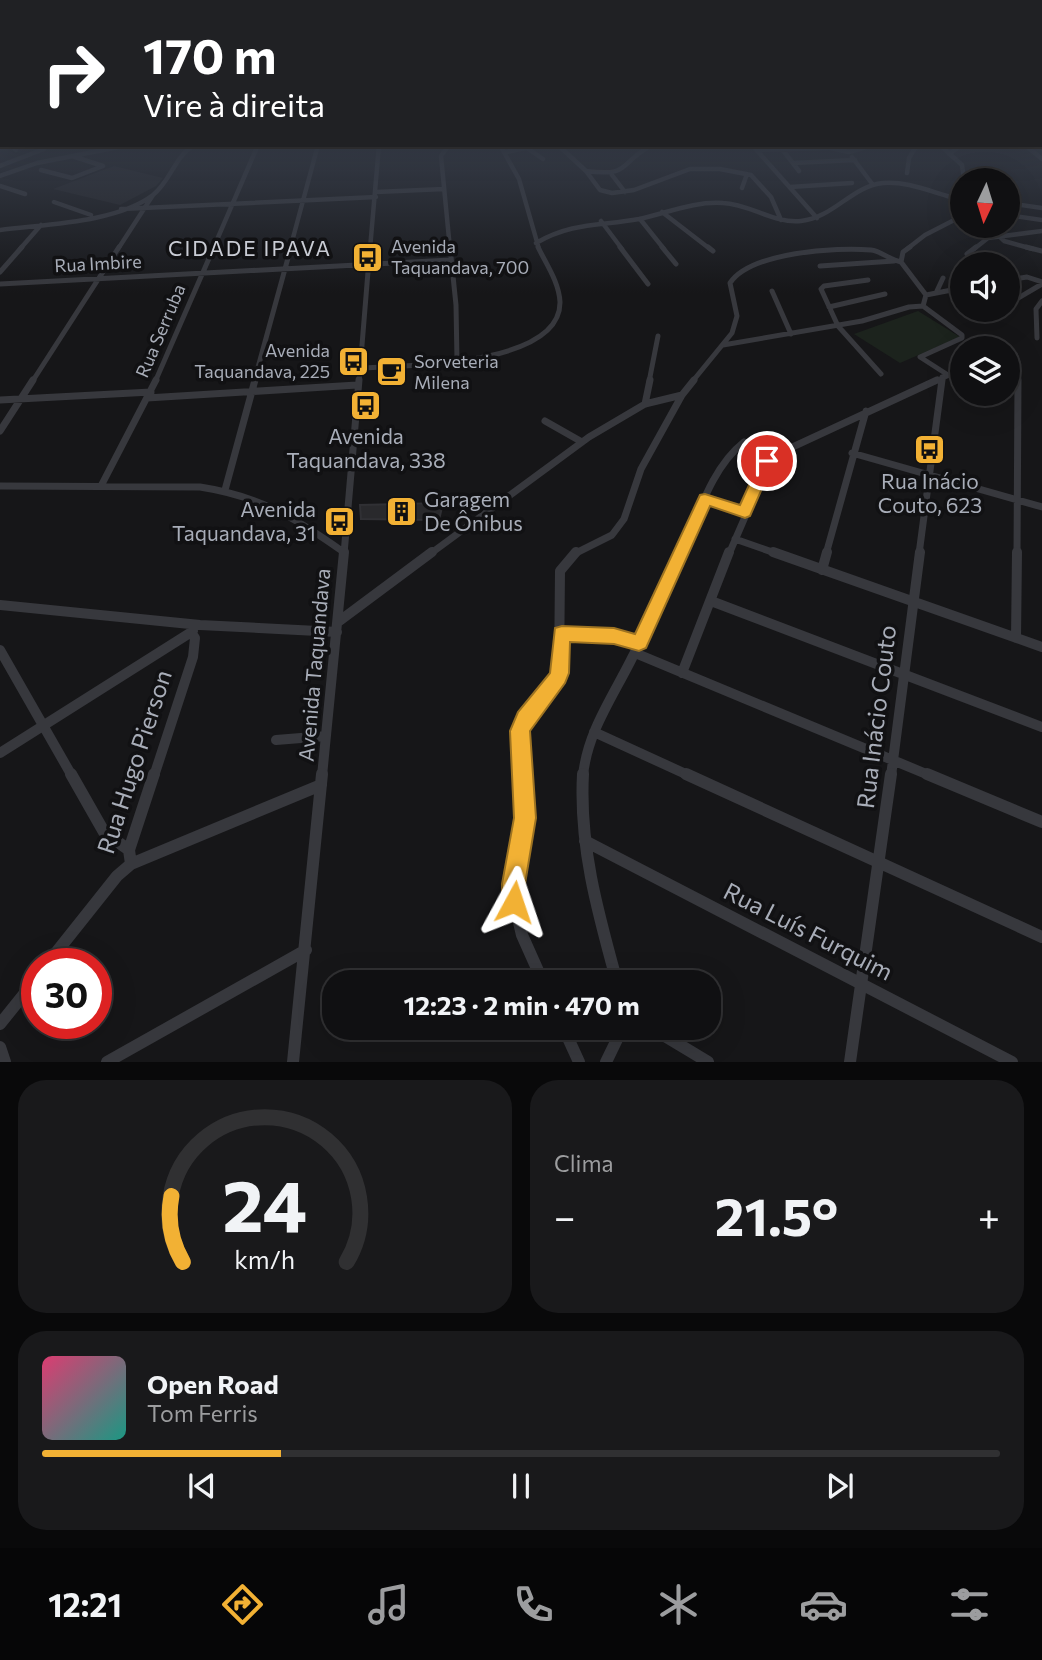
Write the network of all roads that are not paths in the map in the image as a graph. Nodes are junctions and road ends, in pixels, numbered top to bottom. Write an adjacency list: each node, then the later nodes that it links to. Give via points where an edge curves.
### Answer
1 (235, 194): 13 (street, Rua Serruba)
2 (304, 194): 11 (street)
3 (392, 194): 10 (street)
4 (444, 194): 38 (street)
5 (523, 194): 33 (street)
6 (768, 194): 23 (street)
7 (796, 194): 21 (street)
8 (858, 194): 21 (street)
9 (153, 195): 15 (street); 17 (street)
10 (376, 195): 11 (street); 41 (street, Avenida Taquandava)
11 (302, 201): 13 (street); 45 (street)
12 (54, 202): 19 (street)
13 (231, 203): 15 (street); 47 (street, Rua Serruba)
14 (1020, 205): 16 (street)
15 (144, 207): 17 (street); 48 (street)
16 (1042, 208)
17 (121, 209): 19 (street)
18 (662, 212): 22 (street); 23 (street, via 696,204 736,204); 34 (street)
19 (93, 216): 27 (street)
20 (1020, 217): 24 (street)
21 (817, 218): 23 (street)
22 (640, 219): 25 (street); 42 (street)
23 (781, 220)
24 (1042, 220)
25 (601, 222): 33 (street, via 561,228); 54 (street)
26 (950, 223): 40 (street, via 906,248)
27 (41, 225): 28 (street); 46 (street)
28 (0, 230)
29 (1042, 231): 30 (street)
30 (1020, 234)
31 (995, 238): 37 (street)
32 (1001, 238): 36 (street)
33 (536, 243): 70 (street, via 558,299 553,322 521,347)
34 (713, 251)
35 (817, 251): 39 (street, via 873,250); 43 (street); 69 (street, via 779,257 734,277 730,283 737,316 733,333)
36 (1042, 251)
37 (969, 252)
38 (450, 260): 41 (street, Rua Imbire); 70 (street)
39 (894, 261): 40 (street); 43 (street)
40 (901, 262): 59 (street)
41 (370, 264): 45 (street, Rua Imbire); 71 (street, Avenida Taquandava)
42 (676, 264)
43 (835, 264): 44 (street)
44 (820, 266)
45 (285, 269): 47 (street, Rua Imbire); 76 (street)
46 (0, 272)
47 (200, 272): 48 (street, Rua Imbire); 77 (street, Rua Serruba)
48 (96, 278): 53 (street, Rua Imbire); 79 (street)
49 (943, 278): 57 (street)
50 (1020, 278): 52 (street)
51 (868, 280): 63 (street, via 822,287)
52 (1042, 283): 60 (street)
53 (0, 284)
54 (648, 284)
55 (950, 290): 57 (street)
56 (772, 291): 66 (street)
57 (936, 293): 59 (street)
58 (885, 295): 63 (street)
59 (926, 295): 62 (street)
60 (1020, 297)
61 (1042, 301): 65 (street, via 1036,309)
62 (923, 306): 64 (street); 74 (street, via 962,335 920,357)
63 (829, 307): 64 (street)
64 (838, 326): 66 (street); 72 (street)
65 (1039, 326): 68 (street)
66 (791, 334): 69 (street)
67 (658, 336): 81 (street)
68 (1037, 338)
69 (723, 345): 78 (street)
70 (457, 361): 71 (street)
71 (359, 368): 75 (street, Avenida Taquandava)
72 (881, 374)
73 (950, 374): 74 (street)
74 (945, 376): 83 (street); 89 (street, Rua Inácio Couto)
75 (357, 385): 76 (street); 98 (street, Avenida Taquandava)
76 (252, 391): 77 (street); 92 (street)
77 (149, 395): 79 (street); 90 (street, Rua Serruba)
78 (682, 395): 81 (street); 105 (street, via 641,469 618,529 579,550 560,571)
79 (20, 399): 80 (street); 85 (street)
80 (0, 400)
81 (645, 404): 86 (street)
82 (1018, 406): 94 (street)
83 (866, 411): 88 (street); 96 (street, via 771,457)
84 (545, 421): 86 (street)
85 (0, 431)
86 (582, 442): 103 (street)
87 (744, 442): 93 (street, via 730,453)
88 (852, 453): 89 (street); 99 (street)
89 (930, 474): 94 (street); 101 (street, Rua Inácio Couto)
90 (101, 485): 91 (street); 92 (street)
91 (0, 486)
92 (225, 490): 98 (street, via 287,511)
93 (705, 499): 96 (street); 108 (street)
94 (1017, 500): 95 (street); 106 (street)
95 (1042, 507)
96 (745, 512): 97 (street)
97 (736, 539): 99 (street); 100 (street)
98 (342, 551): 103 (street, Avenida Taquandava)
99 (822, 570): 101 (street)
100 (711, 601): 110 (street); 111 (street)
101 (913, 601): 106 (street); 111 (street, Rua Inácio Couto)
102 (0, 605): 104 (street)
103 (337, 627): 104 (street); 115 (street, Avenida Taquandava)
104 (196, 628): 112 (street); 122 (street, Rua Hugo Pierson, via 193,657)
105 (562, 634): 108 (street, via 614,636); 128 (street, via 555,683 525,719 518,743 525,818 514,902)
106 (1016, 638): 107 (street)
107 (1042, 647)
108 (637, 648): 110 (street); 114 (street)
109 (0, 650): 112 (street)
110 (682, 673): 118 (street)
111 (903, 675): 113 (street); 118 (street, Rua Inácio Couto)
112 (44, 724): 117 (street); 122 (street, via 104,832)
113 (1042, 727)
114 (594, 732): 121 (street, via 583,771); 123 (street)
115 (326, 736): 116 (street); 119 (street, Avenida Taquandava)
116 (275, 740)
117 (0, 753)
118 (892, 760): 120 (street); 123 (street, Rua Inácio Couto)
119 (321, 785): 124 (street); 127 (street, Avenida Taquandava)
120 (1042, 822)
121 (584, 841): 129 (street); 130 (street, Rua Luís Furquim)
122 (129, 850): 124 (street, Rua Hugo Pierson)
123 (880, 861): 125 (street); 130 (street, Rua Inácio Couto)
124 (131, 864): 126 (street, Rua Hugo Pierson)
125 (1042, 937)
126 (60, 948)
127 (306, 950): 138 (street); 139 (street, Avenida Taquandava)
128 (537, 970)
129 (614, 970)
130 (862, 983): 143 (street, Rua Inácio Couto); 144 (street, Rua Luís Furquim)
131 (21, 998): 132 (street)
132 (0, 1024)
133 (569, 1040): 140 (street)
134 (617, 1040): 141 (street)
135 (672, 1040): 142 (street)
136 (0, 1047): 137 (street)
137 (5, 1062)
138 (107, 1062)
139 (293, 1062)
140 (579, 1062)
141 (606, 1062)
142 (708, 1062)
143 (850, 1062)
144 (1012, 1062)

